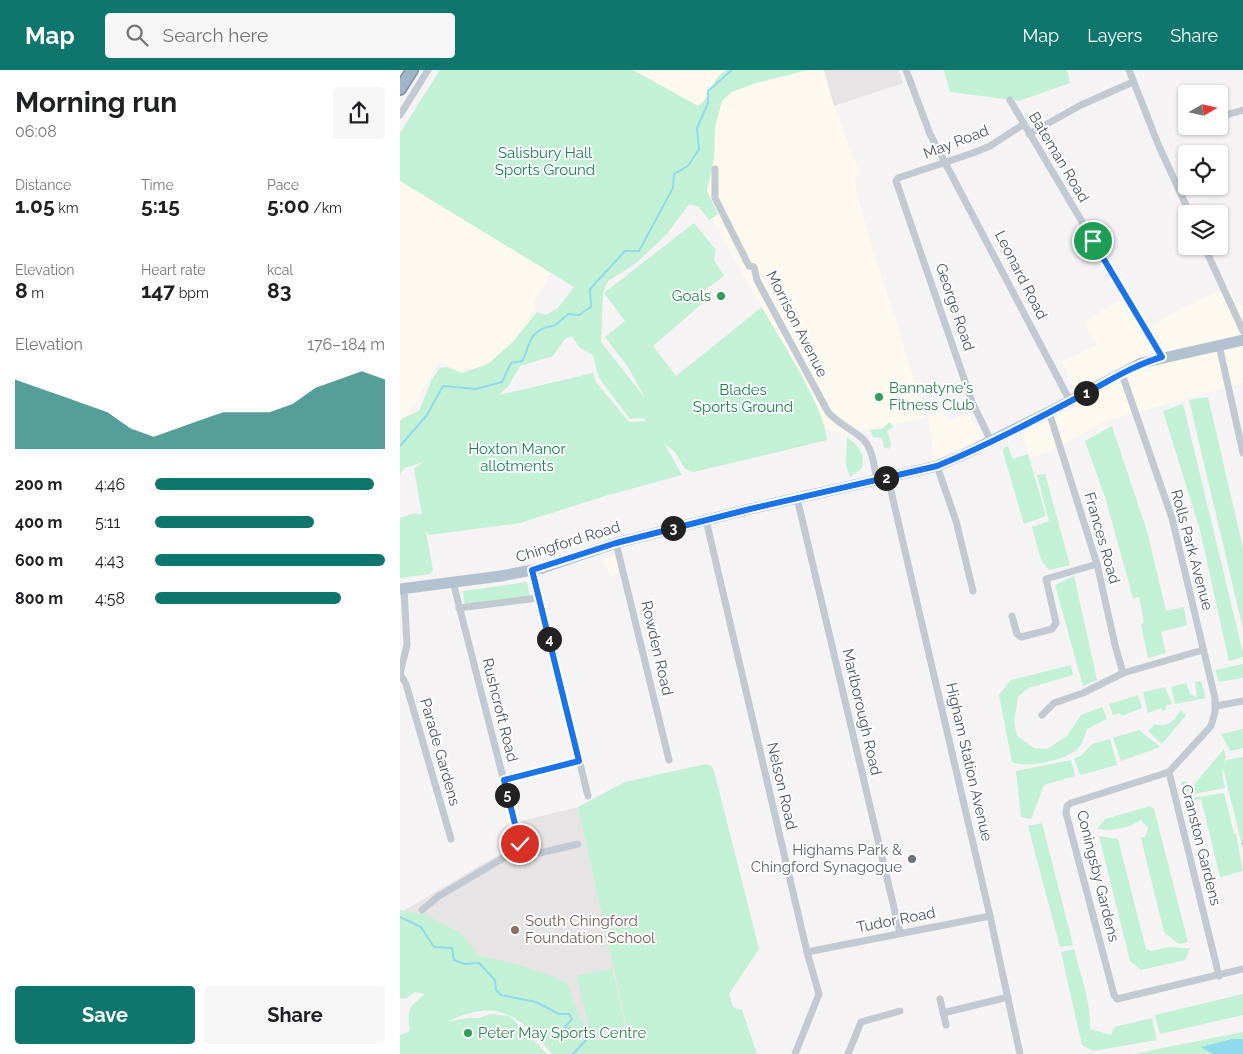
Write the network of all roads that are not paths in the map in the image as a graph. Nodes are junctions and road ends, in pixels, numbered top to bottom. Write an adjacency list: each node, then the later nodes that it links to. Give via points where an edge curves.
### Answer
1 (412, 70): 6 (highway)
2 (428, 70): 10 (street)
3 (906, 70): 13 (street, Leonard Road)
4 (1129, 70): 5 (street)
5 (1133, 82): 12 (street, via 1081,105); 16 (street)
6 (400, 89)
7 (1010, 100): 11 (street, Bateman Road)
8 (1243, 110): 9 (street)
9 (1228, 114)
10 (400, 115)
11 (1024, 124): 12 (street, Bateman Road); 13 (street, May Road, via 990,146)
12 (1029, 134): 21 (street, Bateman Road)
13 (945, 162): 15 (street, May Road); 23 (street, Leonard Road)
14 (715, 169): 28 (street, Morrison Avenue, via 714,198 737,245 749,266 754,267 757,280 828,412 866,443)
15 (896, 181): 25 (street, George Road, via 972,402)
16 (1186, 205)
17 (1208, 255): 18 (street)
18 (1243, 331)
19 (1243, 340): 20 (main road, Chingford Road)
20 (1219, 345): 21 (main road, Chingford Road); 26 (street)
21 (1162, 357): 22 (main road, Chingford Road, via 1141,363)
22 (1122, 374): 23 (main road, Chingford Road); 40 (street, Rolls Park Avenue, via 1172,518)
23 (1070, 401): 24 (main road, Chingford Road)
24 (1049, 412): 25 (main road, Chingford Road); 32 (street, Frances Road)
25 (991, 441): 27 (main road, Chingford Road)
26 (1243, 453)
27 (937, 466): 28 (main road, Chingford Road); 36 (street, via 956,521)
28 (882, 479): 29 (main road, Chingford Road); 55 (street, Higham Station Avenue)
29 (797, 498): 30 (main road, Chingford Road); 56 (street, Marlborough Road)
30 (706, 520): 31 (main road, Chingford Road); 57 (street, Nelson Road)
31 (616, 543): 33 (main road, Chingford Road); 46 (street, Rowden Road)
32 (1097, 564): 39 (street, via 1046,579 1056,623 1052,629 1021,637); 41 (street, Frances Road)
33 (532, 570): 34 (main road, Chingford Road); 37 (street)
34 (453, 582): 35 (main road, Chingford Road); 38 (street, Rushcroft Road)
35 (402, 589): 42 (street, Parade Gardens, via 407,645)
36 (973, 591)
37 (538, 598): 38 (street); 47 (street)
38 (459, 608): 49 (street, Rushcroft Road)
39 (1012, 616)
40 (1203, 650): 41 (street); 44 (street, Rolls Park Avenue)
41 (1123, 673): 45 (street, via 1054,703)
42 (400, 674): 51 (street, Parade Gardens, via 406,684)
43 (1243, 701): 44 (street)
44 (1216, 706): 48 (street, Cranston Gardens, via 1211,726)
45 (1042, 715)
46 (669, 760)
47 (579, 761): 49 (street); 50 (street)
48 (1170, 772): 59 (street, Cranston Gardens); 59 (street, Coningsby Gardens, via 1070,803 1066,810 1117,999)
49 (504, 780): 53 (street, Rushcroft Road)
50 (588, 796)
51 (451, 839)
52 (578, 844): 53 (street, via 540,853)
53 (521, 846): 54 (street, via 439,896)
54 (422, 910)
55 (990, 916): 56 (street, Tudor Road); 60 (street, Higham Station Avenue)
56 (900, 934): 57 (street, Tudor Road)
57 (807, 952): 65 (street, Nelson Road, via 819,994)
58 (1243, 969): 59 (street)
59 (1219, 976)
60 (1008, 998): 63 (street); 67 (street, Higham Station Avenue)
61 (940, 999): 63 (street)
62 (900, 1011): 66 (street, via 861,1022)
63 (943, 1013): 64 (street)
64 (946, 1025)
65 (795, 1054)
66 (848, 1054)
67 (1020, 1054)

